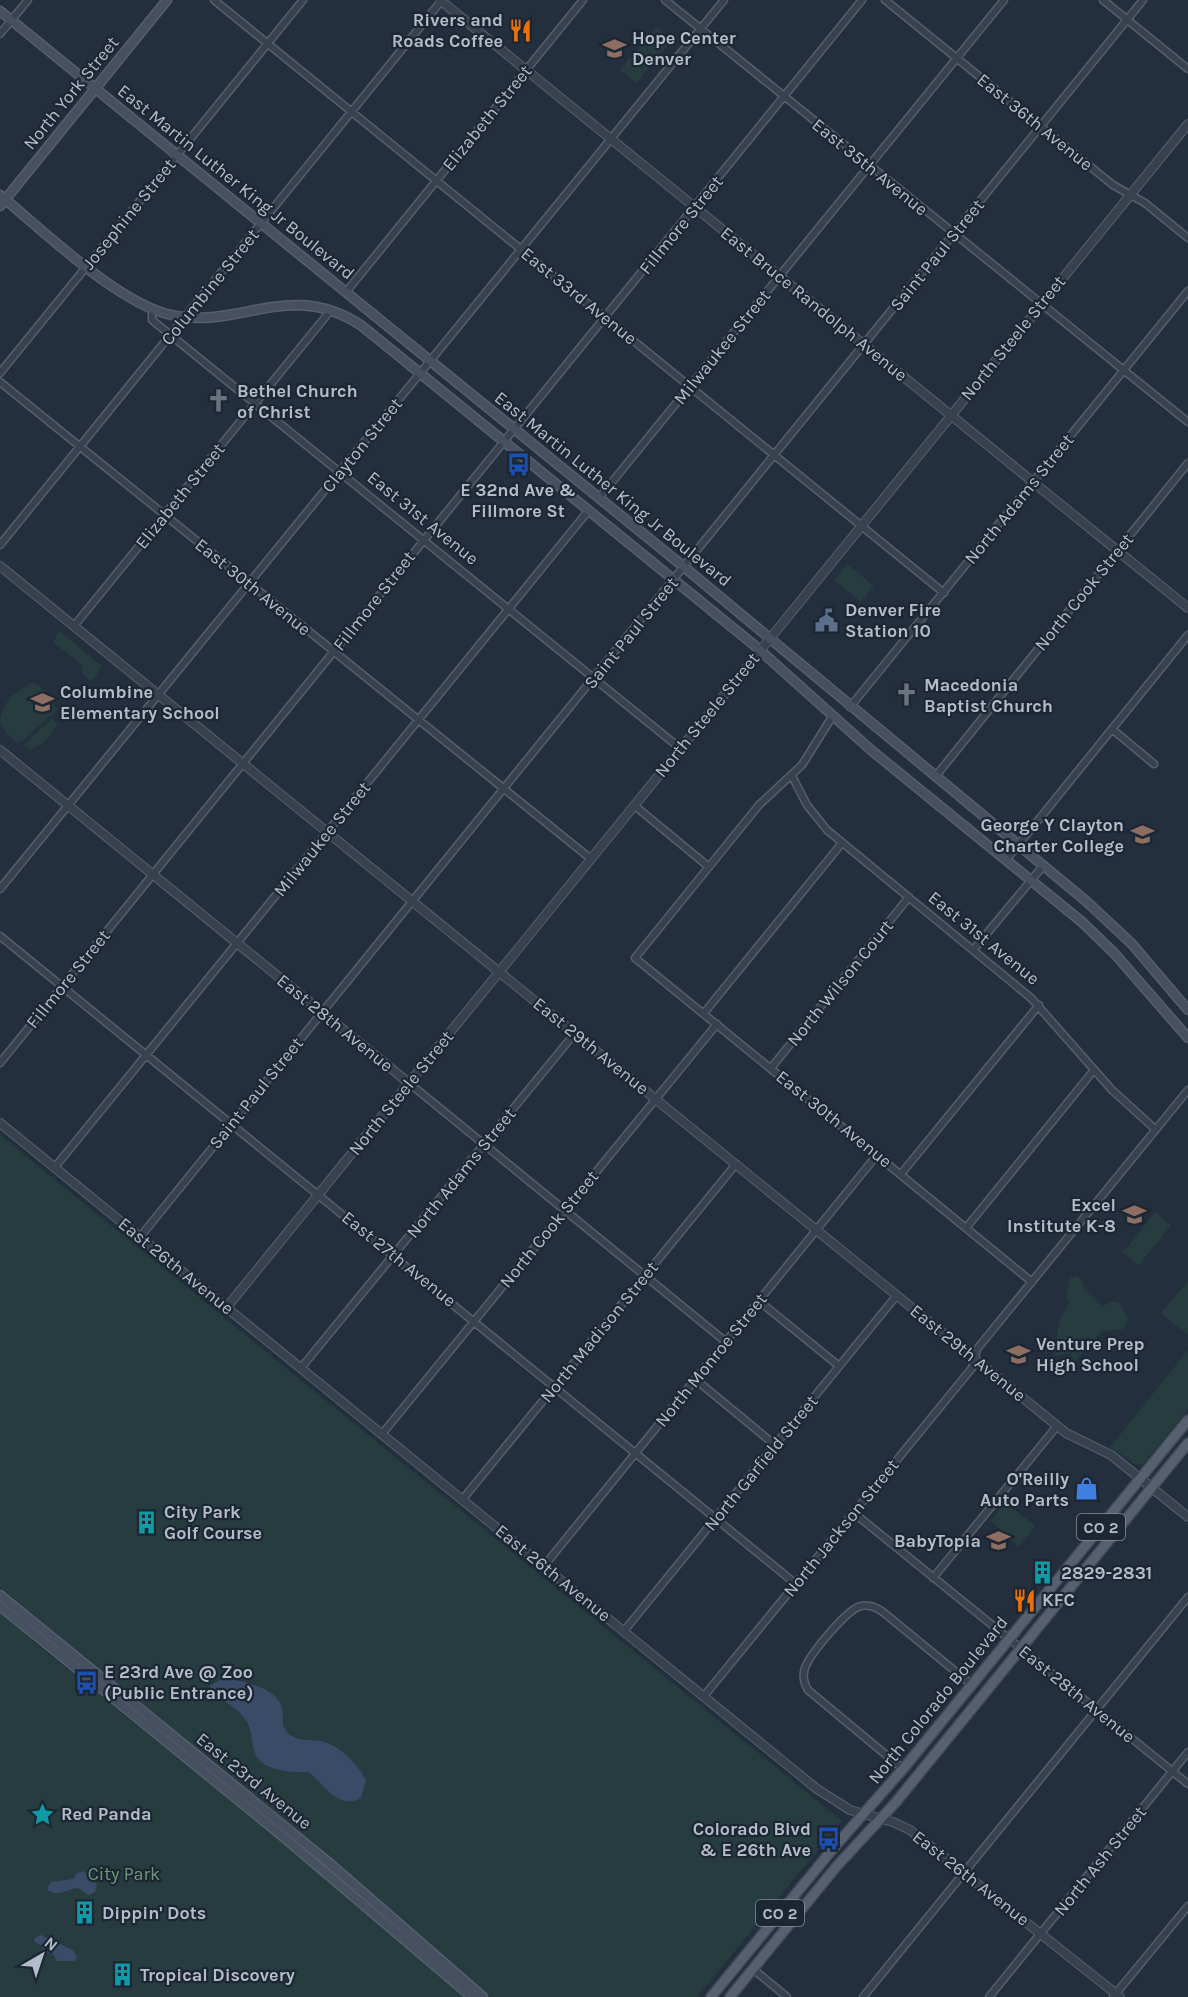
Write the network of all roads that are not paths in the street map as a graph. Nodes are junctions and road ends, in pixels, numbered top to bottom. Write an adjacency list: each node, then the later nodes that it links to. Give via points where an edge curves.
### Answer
1 (28, 0): 15 (street)
2 (167, 0): 23 (main road, North York Street)
3 (214, 0): 19 (street, East 33rd Avenue)
4 (303, 0): 19 (street, Josephine Street)
5 (441, 0): 22 (street, East Bruce Randolph Avenue); 25 (street, Columbine Street)
6 (583, 0): 22 (street, Elizabeth Street)
7 (665, 0): 17 (street, East 35th Avenue)
8 (724, 0): 17 (street, Clayton Street)
9 (862, 0): 24 (street, Fillmore Street)
10 (885, 0): 20 (street, East 36th Avenue)
11 (1004, 0): 20 (street, Milwaukee Street)
12 (1103, 0): 16 (street)
13 (1143, 0): 16 (street, Saint Paul Street)
14 (0, 11): 15 (main road, East Martin Luther King Jr Boulevard)
15 (11, 20): 18 (street); 23 (main road, East Martin Luther King Jr Boulevard)
16 (1127, 20): 21 (street); 27 (street, Saint Paul Street)
17 (701, 29): 24 (street, East 35th Avenue); 28 (street, Clayton Street)
18 (0, 34)
19 (267, 43): 25 (street, East 33rd Avenue); 29 (street, Josephine Street)
20 (956, 58): 27 (street, East 36th Avenue); 30 (street, Milwaukee Street)
21 (1188, 69)
22 (526, 70): 28 (street, East Bruce Randolph Avenue); 31 (street, Elizabeth Street)
23 (95, 88): 29 (main road, East Martin Luther King Jr Boulevard); 33 (main road, North York Street)
24 (783, 96): 30 (street, East 35th Avenue); 34 (street, Fillmore Street)
25 (351, 112): 31 (street, East 33rd Avenue); 35 (street, Columbine Street)
26 (1188, 124): 32 (street, North Steele Street)
27 (1041, 127): 32 (street, East 36th Avenue); 36 (street, Saint Paul Street)
28 (611, 139): 34 (street, East Bruce Randolph Avenue); 38 (street, Clayton Street)
29 (177, 155): 35 (main road, East Martin Luther King Jr Boulevard); 39 (street, Josephine Street)
30 (869, 166): 36 (street, East 35th Avenue); 40 (street, Milwaukee Street)
31 (436, 181): 38 (street, East 33rd Avenue); 42 (street, Elizabeth Street)
32 (1130, 196): 37 (street, East 36th Avenue, via 1145,203); 43 (street, North Steele Street)
33 (2, 200): 39 (main road, East 31st Avenue)
34 (695, 207): 40 (street, East Bruce Randolph Avenue); 47 (street, Fillmore Street)
35 (261, 223): 42 (main road, East Martin Luther King Jr Boulevard); 46 (street, Columbine Street)
36 (953, 234): 43 (street, East 35th Avenue); 49 (street, Saint Paul Street)
37 (1188, 238)
38 (521, 249): 47 (street, East 33rd Avenue); 50 (street, Clayton Street)
39 (87, 266): 44 (main road, East 31st Avenue); 52 (street, Josephine Street)
40 (780, 276): 49 (street, East Bruce Randolph Avenue); 55 (street, Milwaukee Street)
41 (1188, 291): 51 (street, North Adams Street)
42 (346, 292): 50 (main road, East Martin Luther King Jr Boulevard)
43 (1040, 304): 51 (street, East 35th Avenue); 57 (street, North Steele Street)
44 (152, 309): 46 (main road, East 31st Avenue); 48 (street, East 31st Avenue, via 152,320)
45 (331, 310): 46 (main road, East 31st Avenue, via 287,304); 53 (main road, East Martin Luther King Jr Boulevard, via 362,326); 56 (street, Elizabeth Street)
46 (185, 317): 48 (street, Columbine Street)
47 (605, 318): 55 (street, East 33rd Avenue); 59 (street, Fillmore Street)
48 (170, 335): 56 (street, East 31st Avenue); 61 (street, Columbine Street)
49 (864, 345): 57 (street, East Bruce Randolph Avenue); 62 (street, Saint Paul Street)
50 (430, 361): 53 (street, Clayton Street); 59 (main road, East Martin Luther King Jr Boulevard)
51 (1124, 370): 58 (street, East 35th Avenue); 65 (street, North Adams Street)
52 (0, 373)
53 (420, 373): 60 (main road, East Martin Luther King Jr Boulevard); 64 (street, Clayton Street)
54 (0, 382): 61 (street, East 30th Avenue)
55 (690, 387): 62 (street, East 33rd Avenue); 66 (street, Milwaukee Street)
56 (255, 404): 64 (street, East 31st Avenue); 68 (street, Elizabeth Street)
57 (950, 415): 65 (street, East Bruce Randolph Avenue); 69 (street, North Steele Street)
58 (1188, 422)
59 (514, 430): 60 (street, Fillmore Street); 66 (main road, East Martin Luther King Jr Boulevard)
60 (505, 442): 67 (main road, East Martin Luther King Jr Boulevard); 70 (street, Fillmore Street)
61 (80, 447): 68 (street, East 30th Avenue); 71 (street, Columbine Street)
62 (774, 455): 69 (street, East 33rd Avenue); 74 (street, Saint Paul Street)
63 (1188, 463): 72 (street, North Cook Street)
64 (340, 472): 70 (street, East 31st Avenue); 76 (street, Clayton Street)
65 (1032, 482): 72 (street, East Bruce Randolph Avenue); 77 (street, North Adams Street)
66 (598, 498): 74 (main road, East Martin Luther King Jr Boulevard)
67 (589, 510): 75 (main road, East Martin Luther King Jr Boulevard); 79 (street, Milwaukee Street)
68 (165, 515): 76 (street, East 30th Avenue); 80 (street, Elizabeth Street)
69 (861, 525): 77 (street, East 33rd Avenue); 82 (street, North Steele Street)
70 (423, 539): 79 (street, East 31st Avenue); 84 (street, Fillmore Street)
71 (0, 545)
72 (1117, 550): 78 (street, East Bruce Randolph Avenue); 96 (street, North Cook Street)
73 (0, 566): 80 (street, East 29th Avenue)
74 (684, 567): 75 (street, Saint Paul Street); 82 (main road, East Martin Luther King Jr Boulevard)
75 (674, 579): 83 (main road, East Martin Luther King Jr Boulevard); 85 (street, Saint Paul Street)
76 (249, 583): 84 (street, East 30th Avenue); 86 (street, Clayton Street)
77 (944, 593): 87 (street, North Adams Street)
78 (1188, 608)
79 (509, 609): 85 (street, East 31st Avenue); 88 (street, Milwaukee Street)
80 (74, 626): 86 (street, East 29th Avenue)
81 (1188, 635): 90 (street)
82 (769, 638): 83 (street, North Steele Street); 87 (main road, East Martin Luther King Jr Boulevard)
83 (760, 650): 89 (main road, East Martin Luther King Jr Boulevard); 91 (street, North Steele Street)
84 (334, 652): 88 (street, East 30th Avenue); 93 (street, Fillmore Street)
85 (594, 678): 91 (street, East 31st Avenue); 97 (street, Saint Paul Street)
86 (159, 695): 93 (street, East 29th Avenue); 98 (street, Clayton Street)
87 (850, 707): 96 (main road, East Martin Luther King Jr Boulevard)
88 (418, 720): 97 (street, East 30th Avenue); 100 (street, Milwaukee Street)
89 (830, 720): 95 (street); 104 (main road, East Martin Luther King Jr Boulevard)
90 (1112, 729): 94 (street); 102 (street)
91 (681, 748): 99 (street, North Steele Street)
92 (0, 750): 98 (street, East 28th Avenue)
93 (244, 764): 100 (street, East 29th Avenue); 107 (street, Fillmore Street)
94 (1154, 764)
95 (792, 776): 101 (street, East 31st Avenue, via 817,820); 106 (street, via 759,805)
96 (935, 777): 102 (main road, East Martin Luther King Jr Boulevard)
97 (503, 789): 103 (street, East 30th Avenue); 111 (street, Saint Paul Street)
98 (68, 805): 107 (street, East 28th Avenue); 109 (street, Clayton Street)
99 (634, 806): 103 (street, North Steele Street); 106 (street)
100 (327, 832): 111 (street, East 29th Avenue); 113 (street, Milwaukee Street)
101 (842, 843): 110 (street, East 31st Avenue); 120 (street)
102 (1018, 845): 104 (street); 105 (main road, East Martin Luther King Jr Boulevard)
103 (591, 859): 115 (street, North Steele Street)
104 (1006, 860): 108 (main road, East Martin Luther King Jr Boulevard)
105 (1043, 866): 108 (street); 118 (main road, East Martin Luther King Jr Boulevard, via 1116,927)
106 (709, 867): 120 (street, East 30th Avenue, via 635,958)
107 (153, 875): 113 (street, East 28th Avenue); 116 (street, Fillmore Street)
108 (1031, 880): 114 (street); 123 (main road, East Martin Luther King Jr Boulevard, via 1107,946)
109 (0, 889)
110 (909, 897): 114 (street, East 31st Avenue); 126 (street, North Wilson Court)
111 (412, 900): 115 (street, East 29th Avenue); 119 (street, Saint Paul Street)
112 (0, 936): 116 (street, East 27th Avenue)
113 (237, 943): 119 (street, East 28th Avenue); 124 (street, Milwaukee Street)
114 (974, 949): 117 (street, East 31st Avenue)
115 (500, 971): 122 (street, East 29th Avenue); 128 (street, North Steele Street)
116 (62, 987): 124 (street, East 27th Avenue); 125 (street, Fillmore Street)
117 (1039, 1005): 127 (street, East 31st Avenue); 138 (street)
118 (1188, 1010)
119 (322, 1012): 128 (street, East 28th Avenue); 132 (street, Saint Paul Street)
120 (704, 1013): 121 (street, East 30th Avenue)
121 (717, 1024): 126 (street, East 30th Avenue); 130 (street, North Cook Street)
122 (574, 1034): 130 (street, East 29th Avenue); 134 (street, North Adams Street)
123 (1188, 1038)
124 (146, 1054): 132 (street, East 27th Avenue); 137 (street, Milwaukee Street)
125 (0, 1063)
126 (771, 1068): 135 (street, East 30th Avenue)
127 (1094, 1070): 133 (street, East 31st Avenue); 141 (street)
128 (409, 1083): 134 (street, East 28th Avenue); 139 (street, North Steele Street)
129 (1188, 1090): 133 (street, North Jackson Street)
130 (655, 1099): 136 (street, East 29th Avenue); 140 (street, North Cook Street)
131 (0, 1123): 137 (street, East 26th Avenue)
132 (231, 1124): 139 (street, East 27th Avenue); 143 (street, Saint Paul Street)
133 (1155, 1130): 146 (street, North Jackson Street)
134 (484, 1144): 140 (street, East 28th Avenue); 144 (street, North Adams Street)
135 (877, 1155): 138 (street, East 30th Avenue); 142 (street, North Monroe Street)
136 (735, 1164): 142 (street, East 29th Avenue); 145 (street, North Madison Street)
137 (55, 1167): 143 (street, East 26th Avenue)
138 (901, 1174): 141 (street, East 30th Avenue)
139 (319, 1194): 144 (street, East 27th Avenue); 149 (street, North Steele Street)
140 (565, 1210): 145 (street, East 28th Avenue); 150 (street, North Cook Street)
141 (966, 1228): 146 (street, East 30th Avenue)
142 (816, 1230): 147 (street, East 29th Avenue); 148 (street, North Monroe Street)
143 (140, 1237): 149 (street, East 26th Avenue)
144 (394, 1254): 150 (street, East 27th Avenue); 154 (street, North Adams Street)
145 (645, 1276): 151 (street, East 28th Avenue); 156 (street, North Madison Street)
146 (1032, 1282): 152 (street, North Jackson Street, via 977,1349)
147 (897, 1295): 152 (street, East 29th Avenue); 153 (street, North Garfield Street)
148 (759, 1301): 151 (street, North Monroe Street); 153 (street)
149 (227, 1307): 154 (street, East 26th Avenue)
150 (474, 1321): 156 (street, East 27th Avenue); 159 (street, North Cook Street)
151 (726, 1342): 155 (street, North Monroe Street)
152 (975, 1358): 158 (street, East 29th Avenue); 166 (street, North Jackson Street, via 972,1368)
153 (839, 1366): 161 (street, North Garfield Street)
154 (301, 1368): 159 (street, East 26th Avenue)
155 (696, 1379): 161 (street); 162 (street, North Monroe Street)
156 (555, 1387): 162 (street, East 27th Avenue); 165 (street, North Madison Street)
157 (1188, 1420): 163 (main road, North Colorado Boulevard / CO 2)
158 (1054, 1429): 163 (street, East 29th Avenue, via 1111,1455); 170 (street)
159 (382, 1434): 165 (street, East 26th Avenue)
160 (1188, 1443): 164 (main road, North Colorado Boulevard / CO 2)
161 (775, 1445): 168 (street, North Garfield Street)
162 (636, 1453): 168 (street, East 27th Avenue); 169 (street, North Monroe Street)
163 (1140, 1478): 164 (street, East 29th Avenue); 176 (main road, North Colorado Boulevard / CO 2)
164 (1152, 1487): 167 (street, East 29th Avenue); 177 (main road, North Colorado Boulevard / CO 2)
165 (462, 1500): 169 (street, East 26th Avenue)
166 (854, 1513): 170 (street, East 28th Avenue); 171 (street, North Jackson Street)
167 (1188, 1517)
168 (716, 1518): 171 (street, East 27th Avenue); 175 (street, North Garfield Street)
169 (544, 1566): 175 (street, East 26th Avenue)
170 (933, 1578): 176 (street, East 28th Avenue)
171 (796, 1584): 179 (street, North Jackson Street)
172 (0, 1595): 191 (main road, East 23rd Avenue, via 328,1862)
173 (1188, 1597): 180 (street)
174 (0, 1606): 189 (main road, East 23rd Avenue)
175 (624, 1632): 179 (street, East 26th Avenue)
176 (1009, 1640): 177 (street, East 28th Avenue); 178 (main road, North Colorado Boulevard / CO 2)
177 (1020, 1649): 180 (street, East 28th Avenue); 186 (main road, North Colorado Boulevard / CO 2)
178 (972, 1685): 182 (main road, North Colorado Boulevard / CO 2); 182 (street, via 871,1605 850,1611 816,1651 804,1670 808,1690)
179 (704, 1696): 185 (street, East 26th Avenue, via 818,1789)
180 (1096, 1710): 183 (street, East 28th Avenue); 187 (street)
181 (1188, 1752): 183 (street, North Ash Street)
182 (903, 1769): 185 (main road, North Colorado Boulevard / CO 2)
183 (1173, 1772): 184 (street, East 28th Avenue); 190 (street, North Ash Street)
184 (1188, 1784)
185 (865, 1815): 186 (street, East 26th Avenue); 196 (main road, North Colorado Boulevard / CO 2)
186 (882, 1818): 187 (street, East 26th Avenue, via 910,1830); 192 (main road, North Colorado Boulevard / CO 2, via 836,1867)
187 (965, 1872): 190 (street, East 26th Avenue); 199 (street)
188 (1188, 1906): 193 (street)
189 (377, 1915): 191 (main road, via 385,1916); 194 (main road, East 23rd Avenue)
190 (1041, 1933): 193 (street, East 26th Avenue); 200 (street, North Ash Street)
191 (422, 1944): 195 (main road, East 23rd Avenue)
192 (753, 1969): 197 (main road, North Colorado Boulevard / CO 2); 198 (street)
193 (1117, 1996)
194 (472, 1997)
195 (483, 1997)
196 (711, 1997)
197 (730, 1997)
198 (787, 1997)
199 (863, 1997)
200 (989, 1997)

